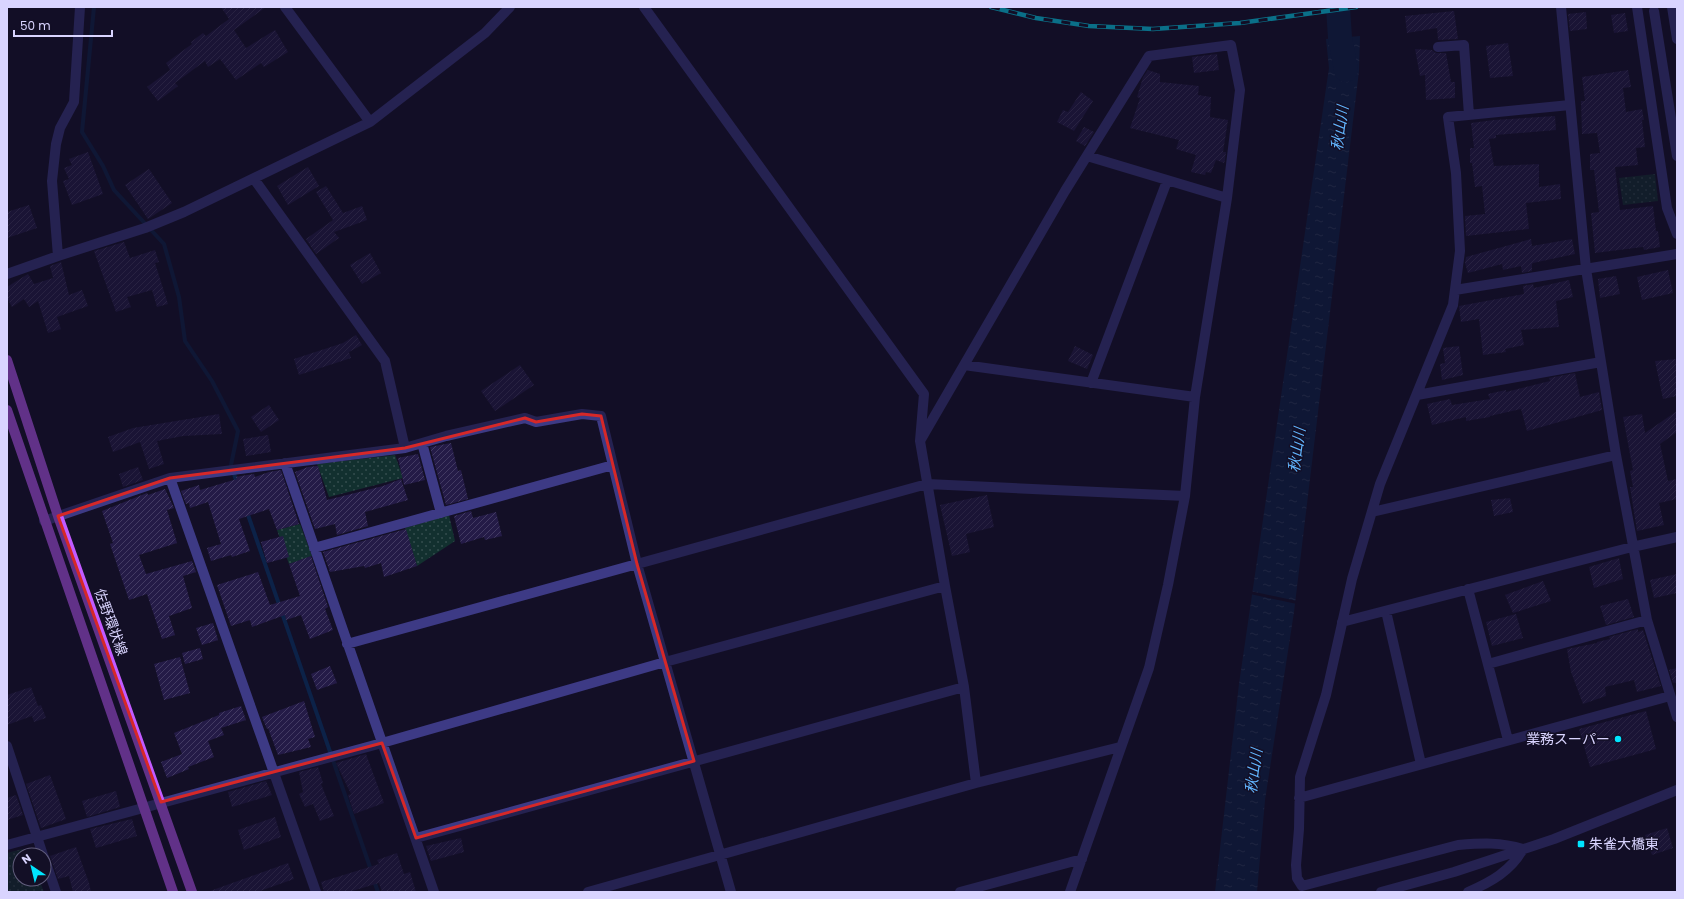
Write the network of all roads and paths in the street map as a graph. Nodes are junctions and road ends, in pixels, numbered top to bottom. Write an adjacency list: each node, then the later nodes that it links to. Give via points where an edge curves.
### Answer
1 (80, 7): 21 (street, via 74,102 60,128 52,181)
2 (286, 7): 13 (street)
3 (510, 7): 13 (street, via 485,33)
4 (644, 7): 32 (street, via 924,394)
5 (1561, 7): 11 (street)
6 (1637, 7): 19 (street, via 1667,208)
7 (1672, 7): 9 (street)
8 (1654, 11): 15 (street)
9 (1677, 39)
10 (1438, 47): 12 (street, via 1464,45)
11 (1570, 104): 12 (street); 22 (street)
12 (1469, 115): 24 (street, via 1448,117 1456,173 1460,251)
13 (370, 122): 16 (street)
14 (1087, 156): 17 (street); 18 (street, via 1149,56 1231,45 1240,90); 27 (street)
15 (1677, 156)
16 (254, 179): 21 (street, via 145,228); 34 (street, via 385,361)
17 (1167, 181): 18 (street); 28 (street)
18 (1227, 198): 30 (street)
19 (1677, 234)
20 (1677, 254): 22 (street)
21 (58, 256): 23 (street)
22 (1586, 269): 24 (street); 26 (street)
23 (7, 274)
24 (1456, 290): 29 (street, via 1454,305)
25 (7, 360): 43 (main road, 佐野環状線)
26 (1601, 362): 29 (street); 35 (street)
27 (964, 365): 28 (street); 32 (street)
28 (1091, 383): 30 (street)
29 (1417, 395): 41 (street, via 1380,484)
30 (1195, 397): 40 (street)
31 (7, 410): 44 (main road, 佐野環状線)
32 (920, 441): 39 (street)
33 (422, 443): 34 (street); 37 (street, via 525,418 536,422 582,414 601,416); 42 (street)
34 (405, 448): 36 (street)
35 (1616, 455): 41 (street); 46 (street)
36 (285, 463): 38 (street); 47 (street)
37 (613, 465): 42 (street); 48 (street)
38 (170, 478): 43 (street); 66 (street)
39 (927, 484): 40 (street); 48 (street); 49 (street)
40 (1185, 496): 63 (street, via 1149,668)
41 (1372, 512): 53 (street)
42 (441, 513): 47 (street)
43 (58, 516): 44 (street); 70 (main road, 佐野環状線)
44 (44, 521): 71 (main road, 佐野環状線)
45 (1677, 537): 46 (street)
46 (1632, 546): 50 (street); 52 (street)
47 (314, 548): 54 (street)
48 (637, 564): 54 (street); 55 (street)
49 (945, 586): 55 (street); 57 (street)
50 (1468, 589): 51 (street); 56 (street)
51 (1386, 611): 53 (street); 65 (street)
52 (1647, 620): 56 (street); 58 (street)
53 (1342, 622): 69 (street, via 1326,695 1300,777)
54 (347, 644): 61 (street)
55 (665, 662): 61 (street); 64 (street)
56 (1488, 664): 60 (street)
57 (964, 687): 64 (street); 67 (street)
58 (1670, 696): 59 (street); 60 (street)
59 (1677, 717)
60 (1508, 740): 65 (street)
61 (382, 743): 66 (street); 73 (street)
62 (7, 746): 72 (street)
63 (1120, 747): 67 (street); 78 (street)
64 (694, 761): 73 (street); 77 (street)
65 (1421, 764): 69 (street)
66 (274, 772): 70 (street); 83 (street)
67 (976, 783): 77 (street)
68 (1677, 790): 76 (street)
69 (1299, 798): 76 (street, via 1296,865 1297,878 1302,886 1458,846 1481,843 1506,844)
70 (161, 802): 71 (street); 82 (main road, 佐野環状線)
71 (143, 808): 72 (street); 81 (main road, 佐野環状線)
72 (37, 837): 74 (street); 75 (street)
73 (416, 838): 84 (street)
74 (7, 845)
75 (41, 847)
76 (1524, 849): 89 (street); 90 (street, via 1503,873)
77 (720, 855): 85 (street); 86 (street)
78 (1082, 859): 87 (street); 88 (street)
79 (52, 880): 80 (street)
80 (56, 892)
81 (173, 892)
82 (192, 892)
83 (316, 892)
84 (434, 892)
85 (588, 892)
86 (731, 892)
87 (960, 892)
88 (1070, 892)
89 (1381, 892)
90 (1468, 892)

